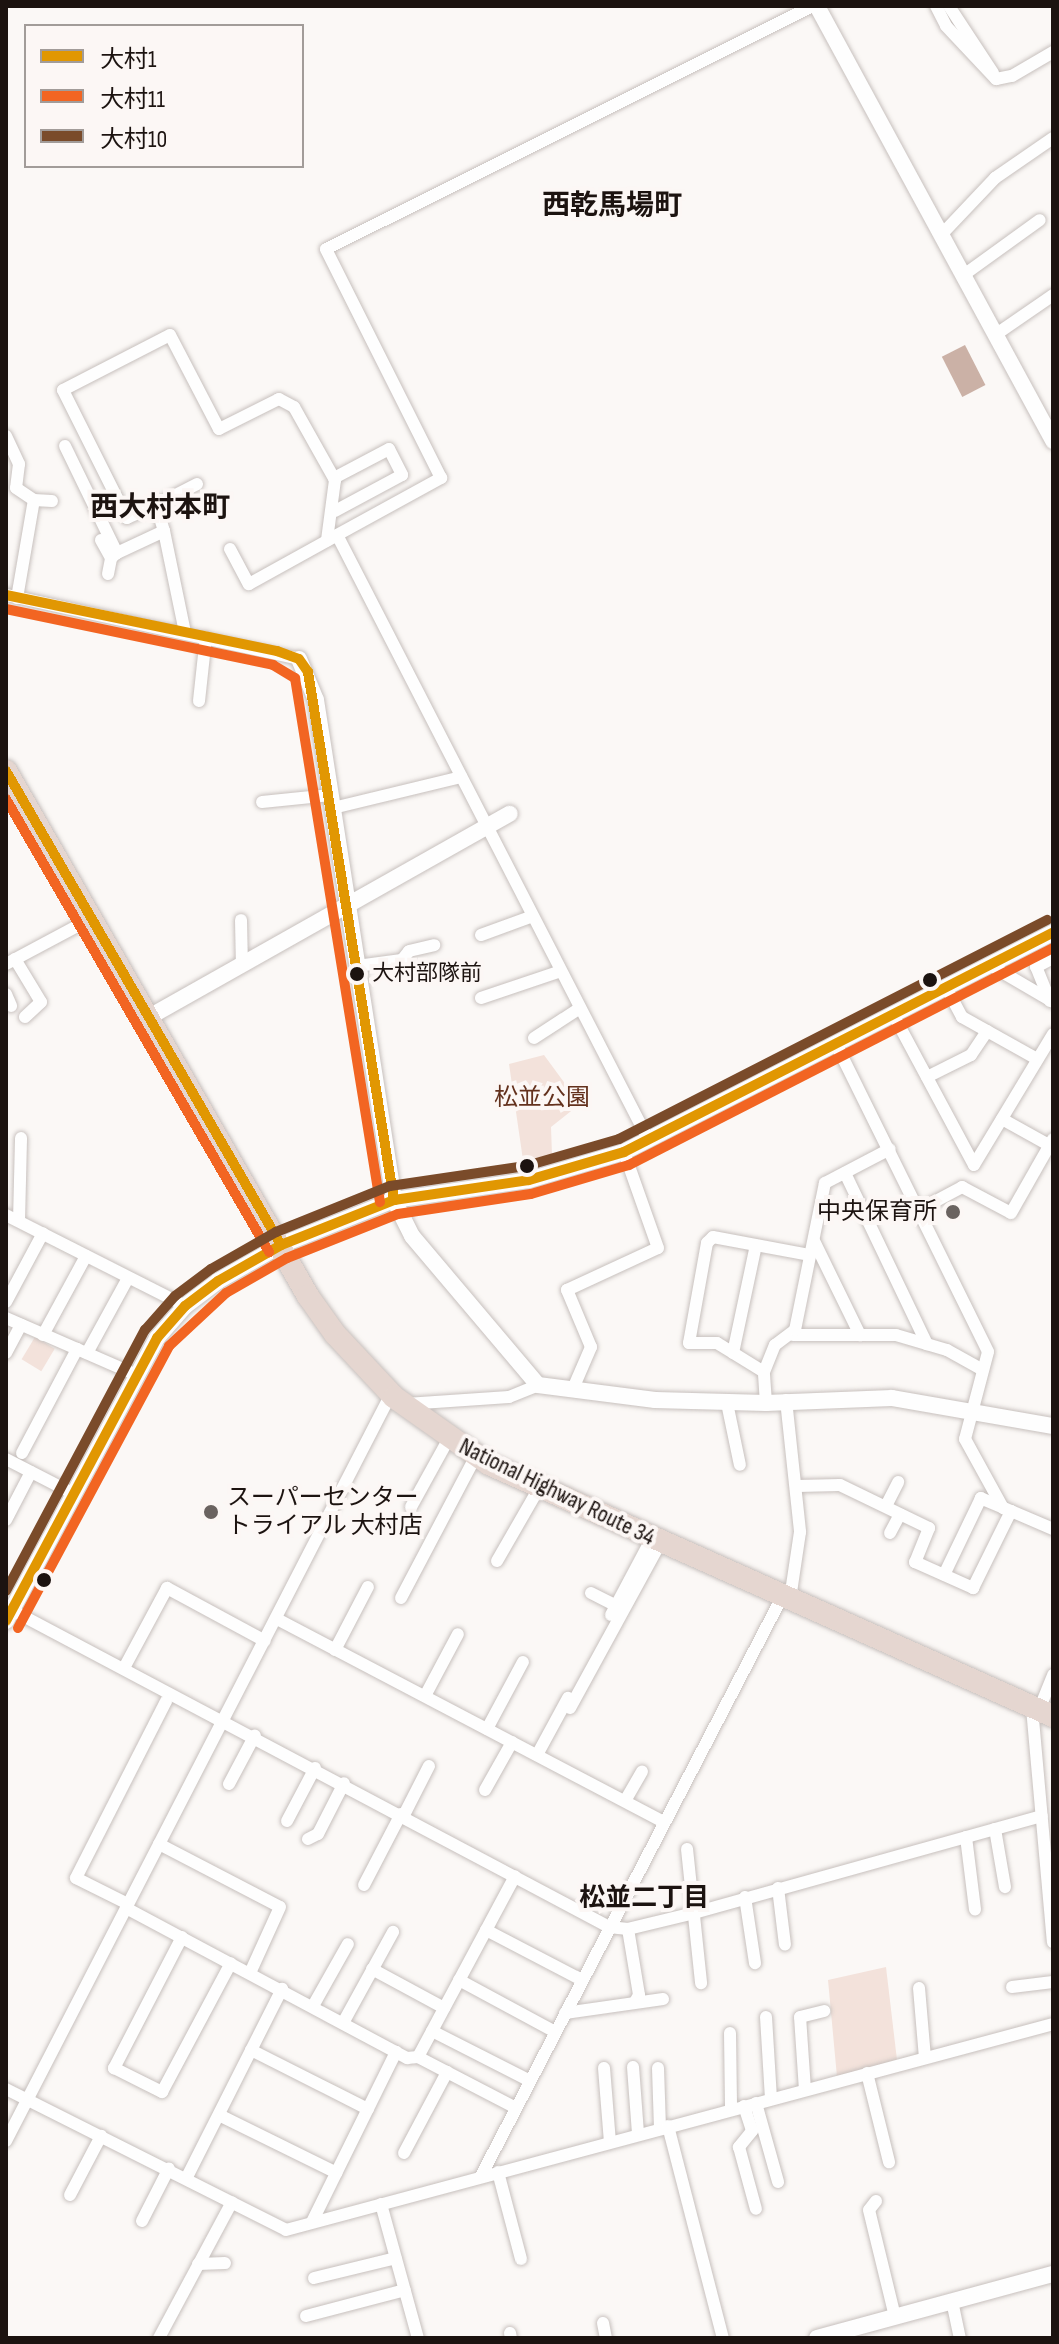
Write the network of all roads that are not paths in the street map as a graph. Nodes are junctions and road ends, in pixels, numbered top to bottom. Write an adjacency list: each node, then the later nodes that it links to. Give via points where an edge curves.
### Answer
1 (815, 6): 8 (street); 23 (street, via 326,249 441,478)
2 (936, 6): 5 (street, via 946,26)
3 (949, 6): 5 (street)
4 (1053, 52): 5 (street, via 1012,76)
5 (996, 79)
6 (1053, 138): 8 (street, via 1004,170)
7 (1040, 220): 9 (street)
8 (943, 233): 9 (street)
9 (965, 274): 11 (street)
10 (1053, 295): 11 (street)
11 (998, 333): 13 (street)
12 (6, 436): 15 (street)
13 (1053, 441)
14 (65, 446): 26 (street)
15 (10, 452): 18 (street, via 19,464 16,488)
16 (334, 478): 20 (street, via 287,400 279,399 219,429 170,335 63,390 127,518); 21 (street); 21 (street, via 389,449 402,475)
17 (197, 484): 20 (street)
18 (34, 500): 19 (street); 28 (street, via 34,542)
19 (52, 501)
20 (156, 505): 22 (street)
21 (335, 511): 23 (street)
22 (164, 531): 26 (street); 29 (street)
23 (332, 538): 25 (street, via 249,584); 34 (street)
24 (101, 540): 26 (street)
25 (230, 549)
26 (114, 555): 27 (street)
27 (108, 574)
28 (12, 596): 29 (street)
29 (185, 632): 30 (street)
30 (206, 637): 31 (street); 32 (street)
31 (299, 659): 36 (street, via 316,700)
32 (199, 701)
33 (6, 771): 41 (highway, National Highway Route 34)
34 (461, 777): 36 (street); 38 (street)
35 (262, 802): 36 (street)
36 (332, 802): 39 (street)
37 (510, 814): 38 (street)
38 (488, 830): 39 (street); 40 (street)
39 (349, 906): 49 (street); 50 (street)
40 (533, 916): 44 (street); 51 (street)
41 (92, 918): 47 (street); 58 (highway, National Highway Route 34)
42 (241, 920): 49 (street)
43 (1053, 932): 48 (street)
44 (481, 935)
45 (434, 945): 50 (street, via 409,951 402,960)
46 (1053, 958): 54 (street, via 1036,967)
47 (11, 962): 57 (street, via 41,1002)
48 (990, 965): 52 (street); 54 (street)
49 (242, 966): 58 (street)
50 (357, 966): 74 (street)
51 (561, 971): 53 (street); 55 (street)
52 (946, 987): 56 (street); 59 (street, via 962,1017)
53 (481, 998)
54 (1052, 1002)
55 (580, 1008): 61 (street); 67 (street)
56 (893, 1014): 62 (street); 64 (street)
57 (25, 1017)
58 (149, 1017): 80 (highway, National Highway Route 34)
59 (987, 1031): 63 (street); 64 (street, via 971,1055)
60 (1053, 1034): 63 (street)
61 (534, 1038)
62 (836, 1044): 67 (street); 69 (street)
63 (1037, 1059): 65 (street)
64 (927, 1077): 71 (street)
65 (1002, 1119): 68 (street); 71 (street)
66 (21, 1138): 77 (street)
67 (648, 1139): 70 (street)
68 (1051, 1142): 73 (street, via 1011,1213)
69 (890, 1149): 72 (street); 75 (street)
70 (624, 1152): 74 (street, via 529,1180); 100 (street, via 658,1248 567,1290 591,1347)
71 (974, 1165): 73 (street)
72 (845, 1173): 79 (street, via 825,1183); 92 (street)
73 (962, 1187): 75 (street)
74 (394, 1200): 80 (street); 99 (street, via 412,1236)
75 (919, 1210): 96 (street, via 988,1352)
76 (6, 1215): 77 (street)
77 (19, 1221): 78 (street)
78 (43, 1233): 83 (street); 85 (street)
79 (813, 1240): 82 (street); 91 (street)
80 (281, 1245): 86 (street); 101 (highway, National Highway Route 34, via 335,1334)
81 (756, 1245): 82 (street); 95 (street); 95 (street, via 713,1237 707,1243 689,1343 717,1343)
82 (810, 1255): 90 (street)
83 (86, 1256): 84 (street); 89 (street)
84 (128, 1278): 86 (street); 93 (street)
85 (6, 1302)
86 (185, 1306): 98 (street)
87 (6, 1318): 88 (street)
88 (21, 1325): 89 (street); 94 (street)
89 (43, 1335): 93 (street)
90 (793, 1335): 91 (street); 97 (street, via 775,1345)
91 (860, 1335): 92 (street, via 896,1335)
92 (927, 1344): 96 (street)
93 (82, 1351): 98 (street); 108 (street)
94 (6, 1353)
95 (733, 1353): 97 (street)
96 (981, 1369): 105 (street)
97 (764, 1372): 104 (street)
98 (134, 1374): 116 (street)
99 (538, 1385): 100 (street); 101 (street, via 509,1397)
100 (572, 1391): 103 (street)
101 (397, 1399): 107 (highway, National Highway Route 34); 132 (street)
102 (786, 1400): 104 (street); 105 (street, via 892,1398); 114 (street)
103 (727, 1403): 104 (street); 111 (street)
104 (766, 1403)
105 (970, 1411): 106 (street); 119 (street, via 968,1447)
106 (1053, 1426)
107 (448, 1440): 109 (highway, National Highway Route 34); 118 (street)
108 (22, 1453)
109 (476, 1456): 115 (highway, National Highway Route 34); 130 (street)
110 (6, 1459): 112 (street)
111 (740, 1465)
112 (31, 1472): 116 (street); 121 (street)
113 (898, 1482): 117 (street)
114 (797, 1486): 117 (street, via 840,1485); 129 (street, via 800,1532)
115 (539, 1488): 124 (highway, National Highway Route 34); 125 (street)
116 (72, 1493): 131 (street)
117 (886, 1506): 120 (street)
118 (411, 1507)
119 (1007, 1510): 122 (street); 126 (street, via 981,1498); 126 (street, via 973,1588)
120 (900, 1514): 123 (street); 126 (street, via 929,1528 915,1562)
121 (6, 1520)
122 (1053, 1529)
123 (890, 1533)
124 (657, 1540): 128 (street, via 613,1610); 129 (highway, National Highway Route 34); 142 (street)
125 (497, 1561)
126 (944, 1575)
127 (368, 1587): 135 (street)
128 (591, 1593)
129 (786, 1597): 143 (highway, National Highway Route 34); 159 (street)
130 (401, 1598)
131 (8, 1612): 137 (street)
132 (277, 1619): 134 (street); 135 (street)
133 (458, 1634): 140 (street)
134 (265, 1641): 137 (street, via 167,1588); 144 (street)
135 (335, 1650): 140 (street)
136 (523, 1662): 145 (street)
137 (124, 1668): 144 (street)
138 (1053, 1675): 143 (street)
139 (579, 1676): 148 (street)
140 (425, 1696): 145 (street)
141 (166, 1701): 166 (street)
142 (570, 1708)
143 (1041, 1711): 157 (street)
144 (223, 1721): 146 (street); 163 (street)
145 (487, 1729): 147 (street)
146 (255, 1735): 150 (street); 153 (street)
147 (512, 1742): 148 (street); 154 (street)
148 (537, 1755): 155 (street)
149 (429, 1766): 156 (street)
150 (315, 1768): 152 (street); 158 (street)
151 (642, 1771): 155 (street)
152 (344, 1783): 156 (street); 162 (street, via 318,1834)
153 (229, 1784)
154 (485, 1790)
155 (625, 1801): 159 (street)
156 (403, 1814): 165 (street); 167 (street)
157 (1042, 1816): 160 (street); 180 (street)
158 (287, 1821)
159 (663, 1822): 175 (street)
160 (995, 1829): 161 (street); 168 (street)
161 (966, 1837): 169 (street); 173 (street)
162 (308, 1839)
163 (159, 1844): 172 (street); 186 (street, via 280,1907)
164 (687, 1849): 174 (street)
165 (515, 1876): 175 (street); 177 (street)
166 (76, 1878): 170 (street); 172 (street)
167 (364, 1885)
168 (1005, 1887)
169 (778, 1888): 171 (street); 182 (street)
170 (69, 1891)
171 (745, 1897): 174 (street); 184 (street)
172 (127, 1906): 179 (street); 219 (street)
173 (975, 1909)
174 (694, 1913): 176 (street); 190 (street)
175 (609, 1927): 176 (street); 188 (street)
176 (628, 1929): 195 (street, via 639,1995)
177 (486, 1930): 187 (street); 188 (street)
178 (393, 1932): 185 (street)
179 (182, 1937): 183 (street); 183 (street, via 114,2068 162,2092)
180 (1053, 1942)
181 (348, 1944): 196 (street)
182 (785, 1945)
183 (231, 1963): 186 (street)
184 (755, 1963)
185 (372, 1969): 197 (street); 201 (street)
186 (250, 1973): 193 (street)
187 (459, 1980): 197 (street); 204 (street)
188 (582, 1980): 199 (street)
189 (1053, 1982): 191 (street)
190 (701, 1983)
191 (1012, 1987)
192 (919, 1988): 209 (street)
193 (282, 1989): 196 (street); 206 (street)
194 (663, 1999): 195 (street)
195 (635, 2002): 199 (street)
196 (313, 2006): 201 (street)
197 (444, 2008): 203 (street)
198 (824, 2011): 217 (street, via 800,2017)
199 (565, 2013): 204 (street)
200 (766, 2017): 218 (street)
201 (343, 2023): 207 (street)
202 (1053, 2024): 209 (street)
203 (432, 2031): 208 (street); 215 (street)
204 (555, 2032): 215 (street)
205 (730, 2033): 220 (street)
206 (251, 2050): 222 (street); 223 (street)
207 (396, 2052): 208 (street); 222 (street)
208 (418, 2057): 213 (street)
209 (925, 2058): 214 (street)
210 (633, 2067): 225 (street)
211 (604, 2068): 228 (street)
212 (658, 2068): 224 (street)
213 (447, 2072): 221 (street); 229 (street)
214 (867, 2073): 217 (street); 230 (street)
215 (530, 2081): 221 (street)
216 (6, 2089): 219 (street)
217 (805, 2090): 218 (street)
218 (771, 2099): 220 (street)
219 (27, 2100): 226 (street); 227 (street)
220 (744, 2106): 224 (street); 236 (street); 241 (street, via 752,2131 739,2147)
221 (516, 2108): 234 (street)
222 (368, 2109): 233 (street)
223 (219, 2115): 233 (street); 235 (street)
224 (664, 2127): 225 (street); 259 (street)
225 (638, 2134): 228 (street)
226 (101, 2136): 231 (street); 237 (street)
227 (6, 2141)
228 (610, 2142): 232 (street)
229 (404, 2153)
230 (889, 2162)
231 (169, 2168): 235 (street); 242 (street)
232 (498, 2172): 234 (street); 245 (street)
233 (337, 2173): 243 (street)
234 (481, 2176): 240 (street)
235 (187, 2177): 239 (street)
236 (778, 2182)
237 (70, 2195)
238 (876, 2201): 253 (street, via 869,2210)
239 (232, 2202): 243 (street, via 286,2230); 247 (street)
240 (381, 2204): 243 (street); 244 (street)
241 (756, 2209)
242 (142, 2221)
243 (312, 2222)
244 (396, 2258): 249 (street); 250 (street)
245 (521, 2259)
246 (225, 2263): 247 (street)
247 (198, 2264): 256 (street)
248 (1053, 2274): 251 (street)
249 (314, 2278)
250 (405, 2290): 252 (street); 257 (street)
251 (952, 2301): 253 (street); 261 (street)
252 (306, 2316)
253 (895, 2317): 255 (street)
254 (603, 2323): 258 (street)
255 (861, 2332): 260 (street)
256 (159, 2338)
257 (418, 2338)
258 (606, 2338)
259 (723, 2338)
260 (817, 2338)
261 (960, 2338)

